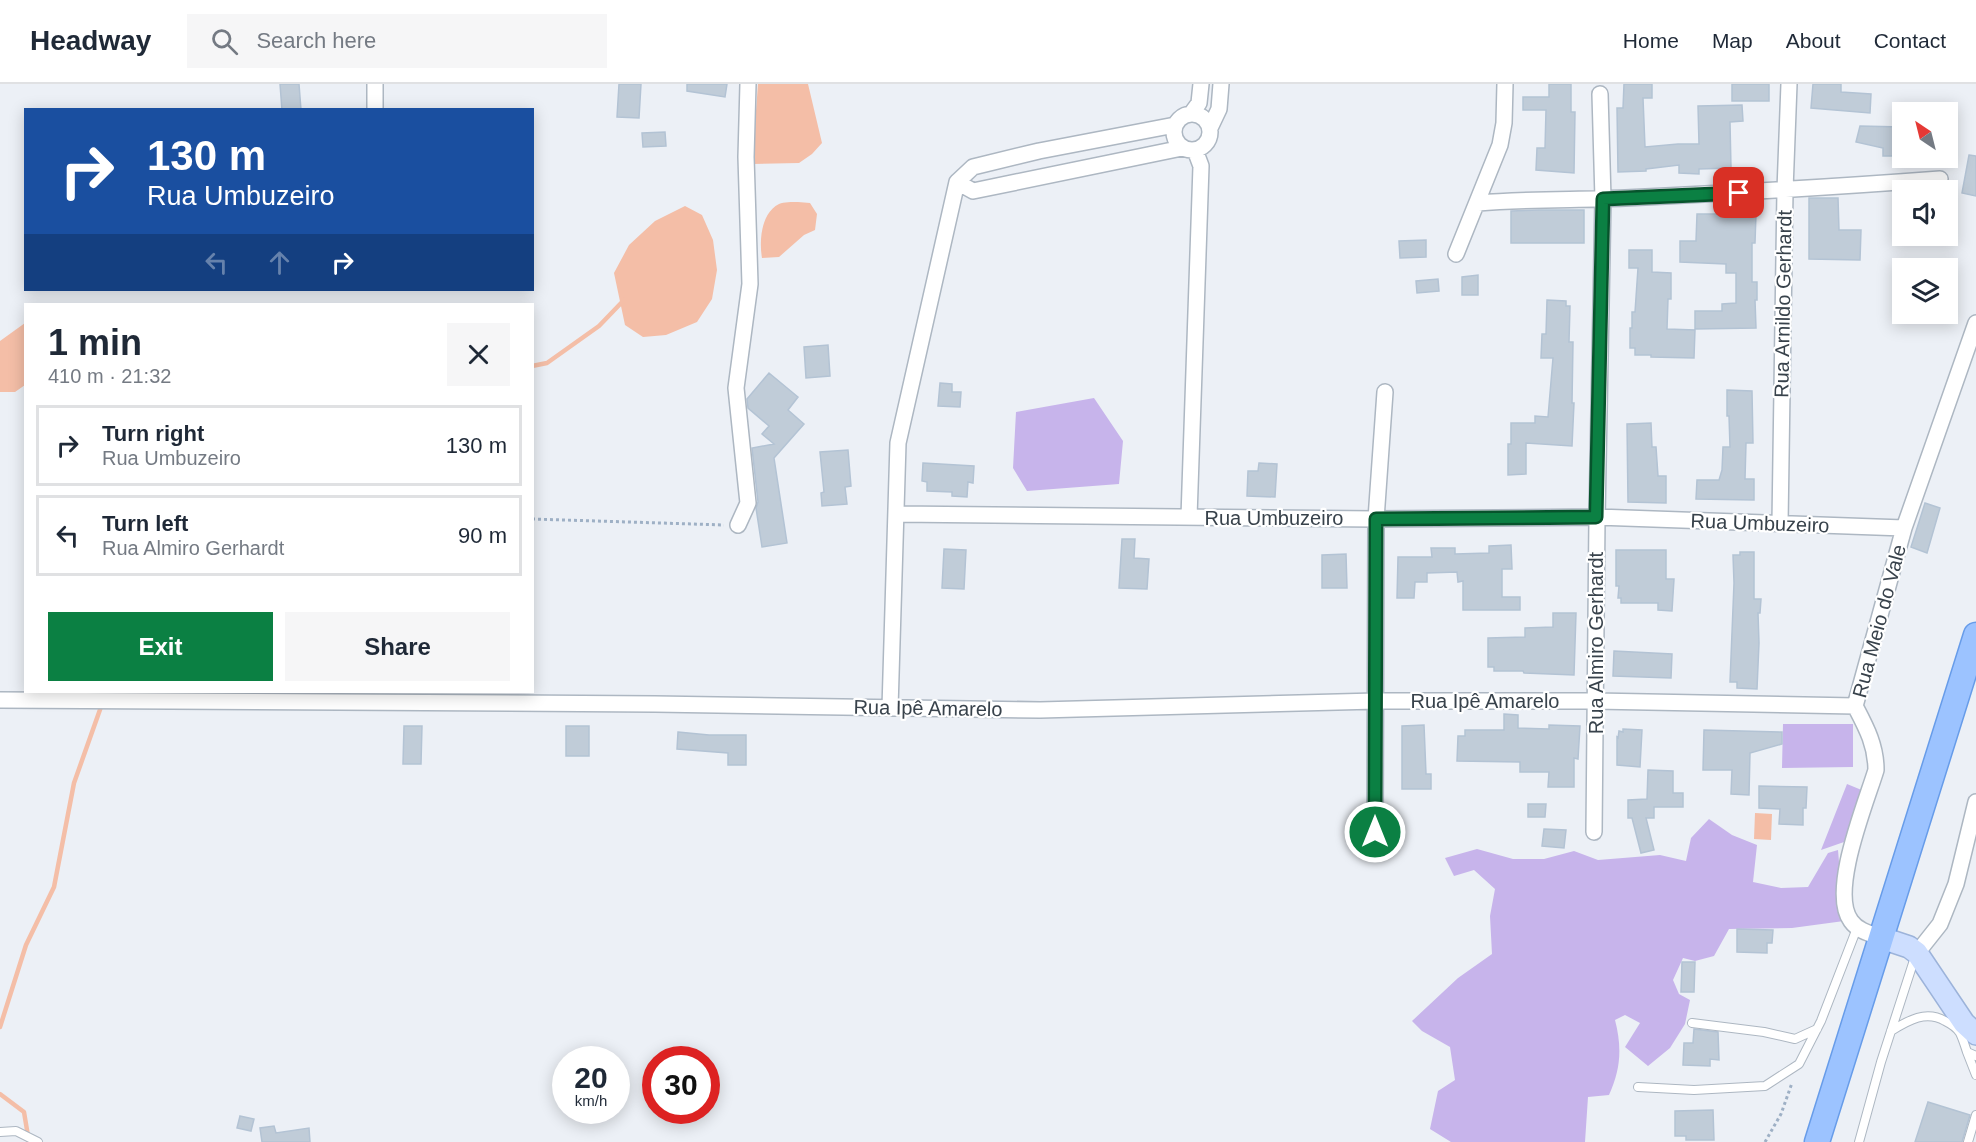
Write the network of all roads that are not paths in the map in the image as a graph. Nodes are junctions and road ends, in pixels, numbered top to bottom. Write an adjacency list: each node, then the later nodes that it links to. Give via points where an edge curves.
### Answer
1 (375, 84): 8 (street)
2 (748, 84): 28 (street, via 750,284 736,388 748,503)
3 (1201, 84): 9 (street, via 1200,103)
4 (1221, 84): 11 (street, via 1219,109)
5 (1505, 84): 19 (street, via 1503,134)
6 (1789, 84): 17 (street, Rua Arnildo Gerhardt)
7 (1600, 94): 18 (street, Rua Almiro Gerhardt)
8 (375, 108)
9 (1191, 114): 10 (street); 11 (street, via 1204,118)
10 (1175, 124): 12 (street, via 1174,138); 13 (street)
11 (1210, 128): 12 (street, via 1206,144)
12 (1189, 149): 14 (street); 25 (street, via 1201,166)
13 (1039, 152): 14 (street); 16 (street, via 973,167)
14 (1041, 176): 16 (street, via 973,191)
15 (1940, 179): 17 (street)
16 (957, 182): 23 (street, via 898,443)
17 (1785, 190): 18 (street); 27 (street, Rua Arnildo Gerhardt)
18 (1603, 199): 19 (street); 24 (street, Rua Almiro Gerhardt)
19 (1478, 203): 20 (street)
20 (1456, 254)
21 (1976, 323): 29 (street, Rua Meio do Vale)
22 (1385, 392): 26 (street)
23 (897, 514): 25 (street, Rua Umbuzeiro); 35 (street)
24 (1596, 517): 26 (street, Rua Umbuzeiro); 27 (street, Rua Umbuzeiro); 33 (street, Rua Almiro Gerhardt)
25 (1189, 518): 26 (street, Rua Umbuzeiro)
26 (1376, 519): 32 (street)
27 (1780, 523): 29 (street, Rua Umbuzeiro)
28 (738, 525)
29 (1904, 528): 34 (street, Rua Meio do Vale)
30 (1976, 635): 40 (main road)
31 (0, 700): 35 (street, Rua Ipê Amarelo)
32 (1376, 701): 33 (street, Rua Ipê Amarelo); 35 (street, Rua Ipê Amarelo, via 1040,710); 37 (street)
33 (1595, 701): 34 (street, Rua Ipê Amarelo); 38 (street, Rua Almiro Gerhardt)
34 (1855, 706): 39 (street, Rua Meio do Vale, via 1876,755 1876,770 1846,867 1845,909)
35 (890, 708)
36 (1976, 802): 41 (street, via 1956,884 1940,924)
37 (1375, 832)
38 (1594, 832)
39 (1857, 928): 40 (street); 43 (lane)
40 (1882, 938): 41 (street); 52 (main road)
41 (1917, 953): 44 (lane); 45 (street, via 1965,1023)
42 (1692, 1023): 43 (lane, via 1795,1039)
43 (1817, 1029): 48 (lane, via 1799,1064 1765,1086 1694,1090)
44 (1891, 1031): 45 (lane, via 1925,1015 1939,1017); 53 (lane)
45 (1972, 1043): 46 (lane); 47 (lane)
46 (1976, 1056)
47 (1976, 1075)
48 (1638, 1087)
49 (1976, 1115): 54 (lane)
50 (0, 1132): 51 (lane, via 16,1131)
51 (38, 1142)
52 (1817, 1142)
53 (1859, 1142)
54 (1968, 1142)

